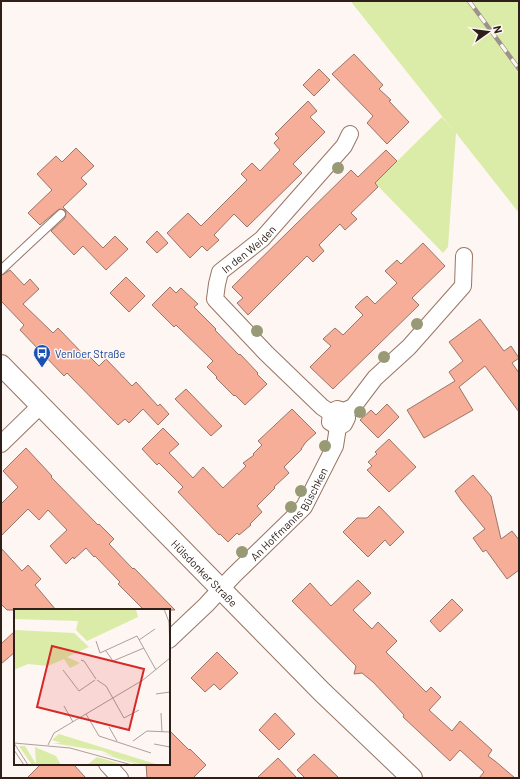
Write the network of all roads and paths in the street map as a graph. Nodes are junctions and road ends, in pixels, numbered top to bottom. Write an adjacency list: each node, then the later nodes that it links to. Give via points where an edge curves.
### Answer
1 (350, 134): 7 (street, In den Weiden, via 344,146 262,239 220,272 215,299 322,407)
2 (61, 214): 4 (lane)
3 (464, 256): 7 (street, via 463,286 410,347 375,378 353,406)
4 (1, 270)
5 (1, 365): 6 (street, Hülsdonker Straße)
6 (41, 405): 8 (street); 9 (street, Hülsdonker Straße)
7 (338, 417): 9 (street, An Hoffmanns Büschken, via 335,446 304,507)
8 (1, 444)
9 (222, 589): 10 (street, An Hoffmanns Büschken); 13 (street, Hülsdonker Straße, via 322,692)
10 (170, 639)
11 (108, 765): 12 (street)
12 (120, 778)
13 (412, 778)

